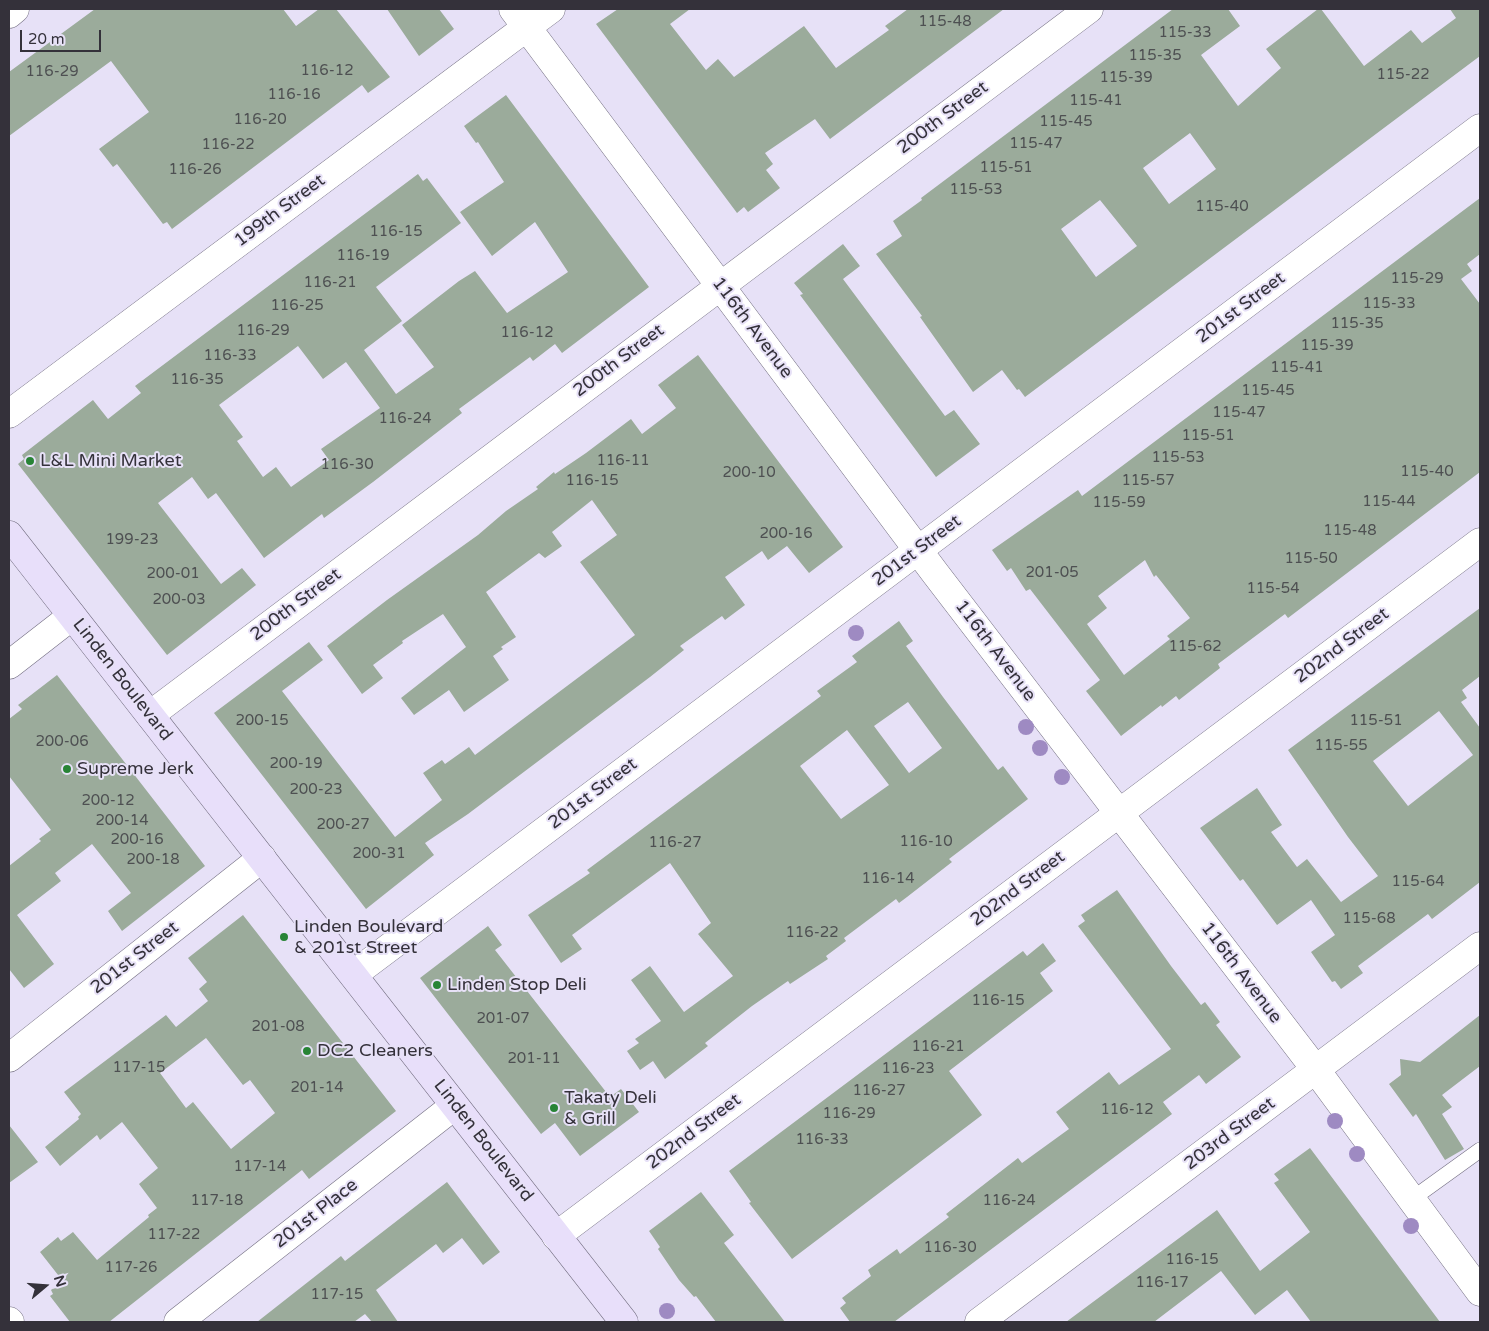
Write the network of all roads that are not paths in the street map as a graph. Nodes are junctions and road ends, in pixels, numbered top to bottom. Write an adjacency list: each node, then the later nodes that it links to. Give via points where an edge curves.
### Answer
1 (15, 9): 4 (street)
2 (551, 9): 5 (street, 199th Street)
3 (1089, 9): 7 (street, 200th Street)
4 (9, 14)
5 (519, 18): 7 (street, 116th Avenue); 8 (street, 199th Street)
6 (1480, 128): 11 (street, 201st Street)
7 (720, 286): 11 (street, 116th Avenue); 14 (street, 200th Street)
8 (9, 414)
9 (9, 534): 12 (main road, Linden Boulevard)
10 (1480, 542): 15 (street, 202nd Street)
11 (918, 550): 15 (street, 116th Avenue); 18 (street, 201st Street)
12 (72, 616): 13 (street); 14 (main road, Linden Boulevard)
13 (9, 665)
14 (150, 715): 16 (main road, Linden Boulevard)
15 (1120, 814): 20 (street, 116th Avenue); 24 (street, 202nd Street)
16 (262, 858): 18 (main road, Linden Boulevard); 19 (street, 201st Street)
17 (1480, 946): 20 (street, 203rd Street)
18 (354, 974): 21 (main road, Linden Boulevard)
19 (9, 1058)
20 (1316, 1070): 23 (street, 116th Avenue); 28 (street, 203rd Street)
21 (454, 1106): 24 (main road, Linden Boulevard); 26 (street, 201st Place)
22 (1480, 1150): 23 (lane)
23 (1412, 1199): 25 (street, 116th Avenue)
24 (556, 1236): 27 (main road, Linden Boulevard)
25 (1480, 1292)
26 (178, 1322)
27 (624, 1322)
28 (979, 1322)

